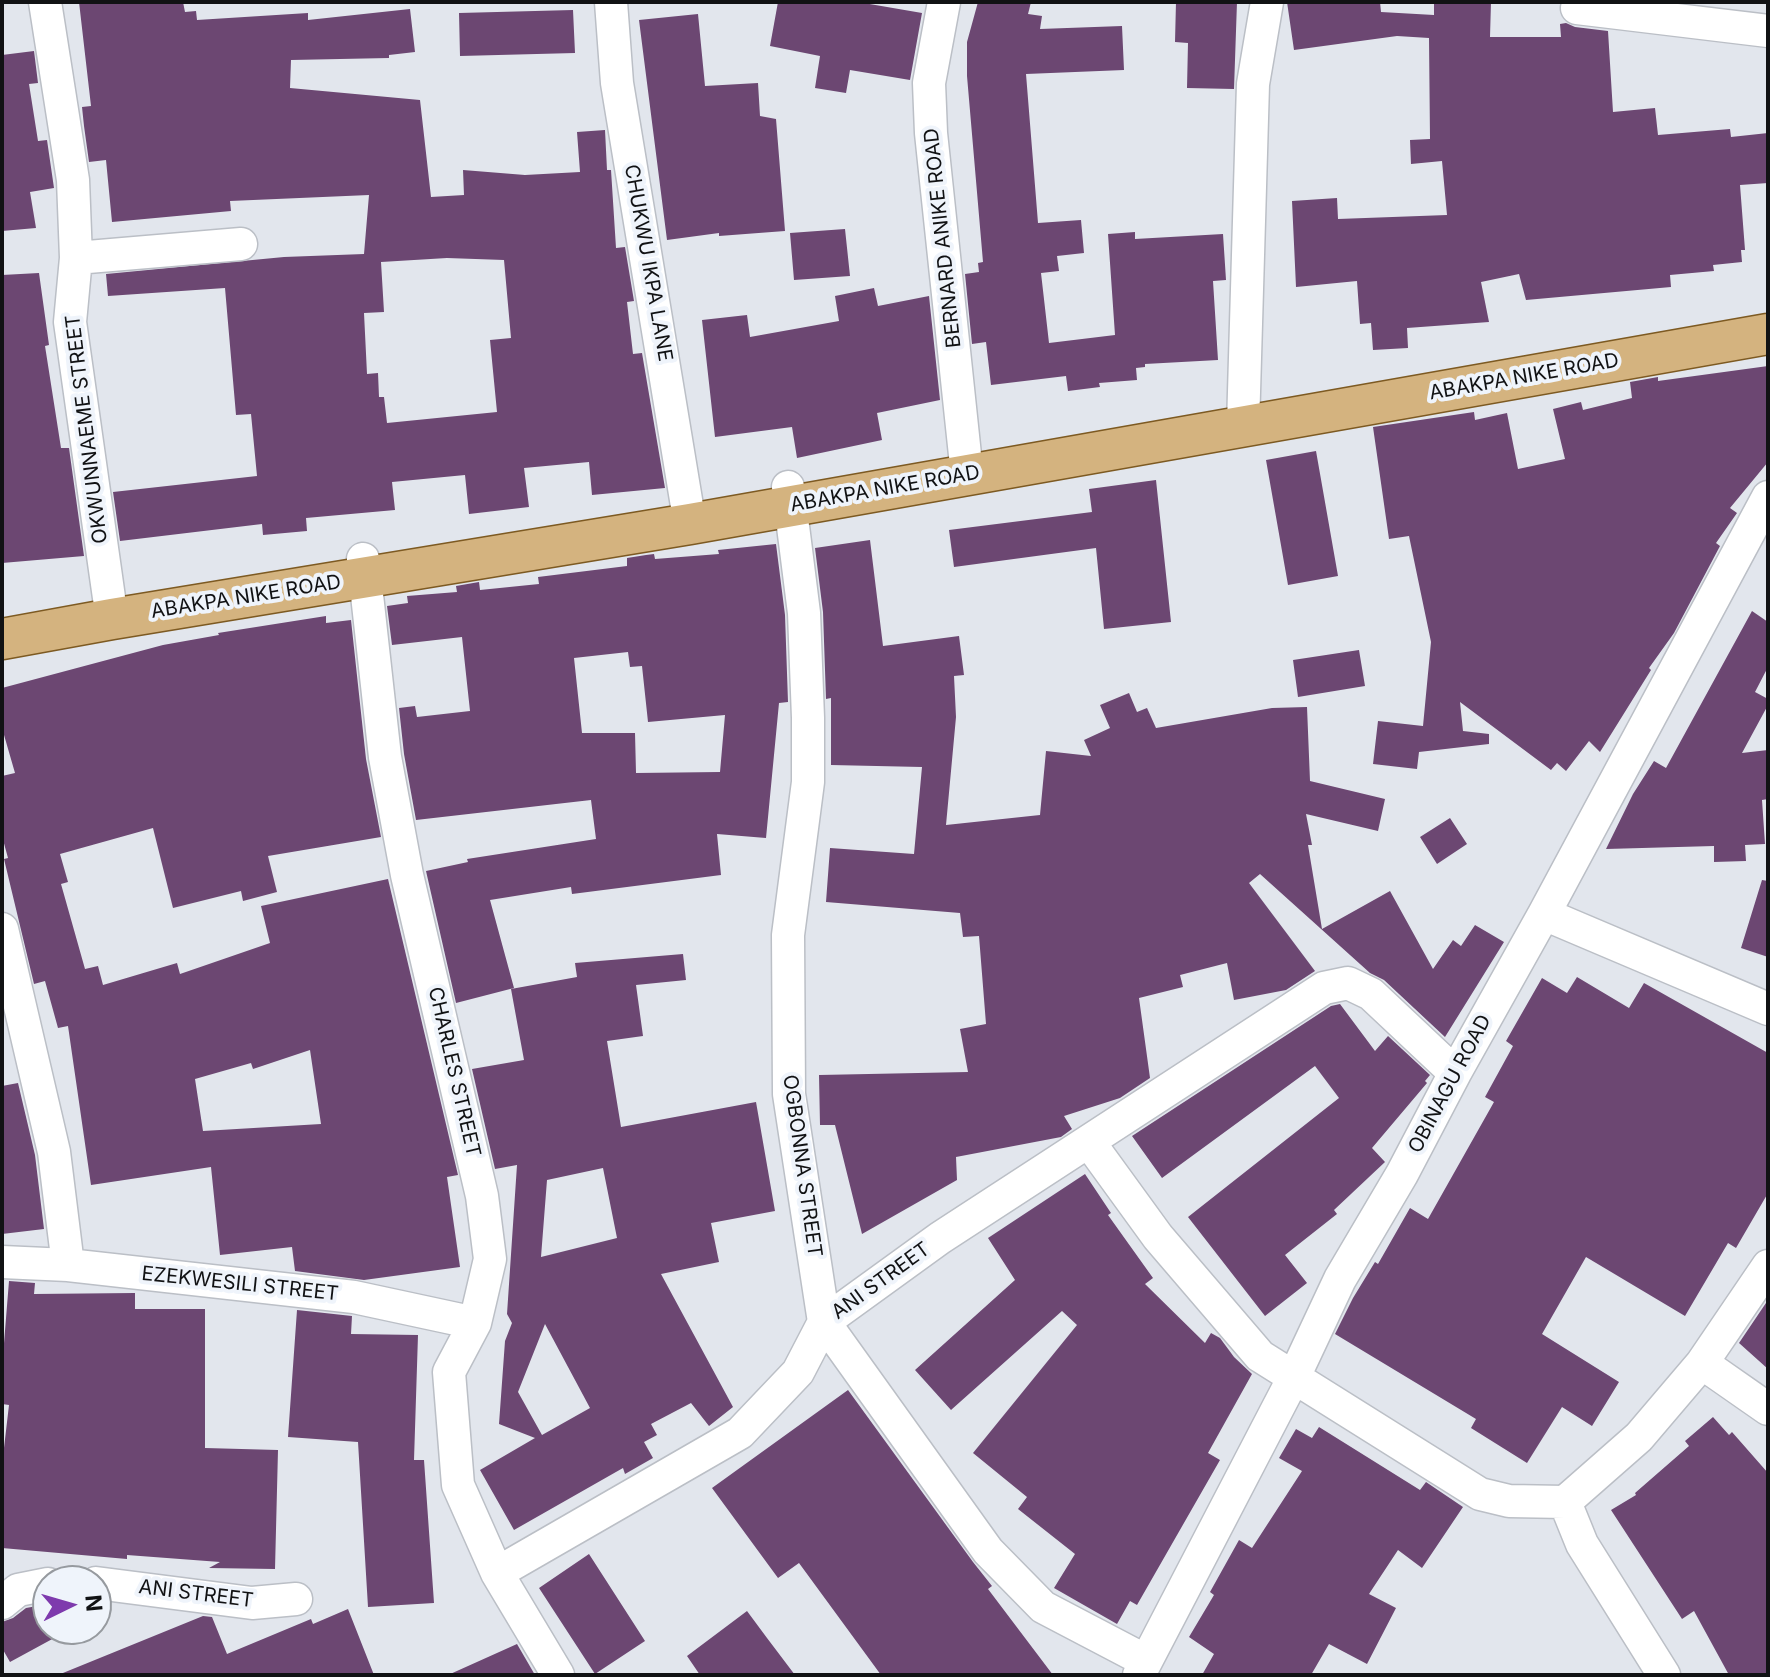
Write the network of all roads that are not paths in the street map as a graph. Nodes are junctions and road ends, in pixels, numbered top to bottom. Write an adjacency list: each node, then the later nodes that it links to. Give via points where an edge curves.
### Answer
1 (45, 2): 8 (street, OKWUNNAEME STREET, via 73,180)
2 (611, 2): 15 (street, CHUKWU IKPA LANE, via 617,83)
3 (944, 2): 12 (street, BERNARD ANIKE ROAD, via 929,83 931,133)
4 (1267, 2): 11 (street, via 1253,84)
5 (1577, 8): 6 (street)
6 (1768, 31)
7 (241, 244): 8 (street)
8 (76, 258): 17 (street, OKWUNNAEME STREET, via 70,322)
9 (1768, 315): 11 (main road, ABAKPA NIKE ROAD)
10 (1768, 334): 11 (main road, ABAKPA NIKE ROAD)
11 (1243, 417): 12 (main road, ABAKPA NIKE ROAD)
12 (966, 465): 13 (main road, ABAKPA NIKE ROAD)
13 (789, 496): 15 (main road, ABAKPA NIKE ROAD); 28 (street, OGBONNA STREET, via 804,613 808,782 788,935 789,1094)
14 (1768, 497): 20 (street, OBINAGU ROAD)
15 (690, 515): 16 (main road, ABAKPA NIKE ROAD)
16 (364, 568): 17 (main road, ABAKPA NIKE ROAD); 29 (street, CHARLES STREET, via 385,757 407,875 482,1196 490,1259)
17 (110, 608): 18 (main road, ABAKPA NIKE ROAD); 19 (main road, ABAKPA NIKE ROAD)
18 (2, 617)
19 (2, 639)
20 (1544, 914): 22 (street); 23 (street, OBINAGU ROAD)
21 (2, 929): 26 (street, via 54,1152)
22 (1768, 1009)
23 (1455, 1073): 24 (street, ANI STREET, via 1371,994 1348,983 1324,988); 31 (street, OBINAGU ROAD, via 1340,1279)
24 (1089, 1142): 28 (street, ANI STREET, via 940,1238); 31 (street, via 1158,1237 1260,1356)
25 (2, 1262): 26 (street, EZEKWESILI STREET)
26 (68, 1265): 29 (street, EZEKWESILI STREET, via 354,1297)
27 (1768, 1266): 30 (street)
28 (824, 1322): 34 (street, ANI STREET, via 798,1372 740,1433); 39 (street, OGBONNA STREET, via 988,1551 1043,1607)
29 (475, 1323): 34 (street, CHARLES STREET, via 449,1372 458,1485)
30 (1702, 1363): 32 (street); 33 (street, via 1639,1437)
31 (1294, 1377): 33 (street, via 1480,1494 1509,1501); 39 (street, OBINAGU ROAD)
32 (1768, 1409)
33 (1565, 1502): 41 (street, via 1582,1544)
34 (497, 1573): 40 (street, CHARLES STREET)
35 (112, 1585): 37 (street, ANI STREET, via 252,1603)
36 (32, 1587): 38 (street, via 18,1590)
37 (296, 1599)
38 (2, 1603)
39 (1142, 1668)
40 (558, 1675)
41 (1664, 1675)

